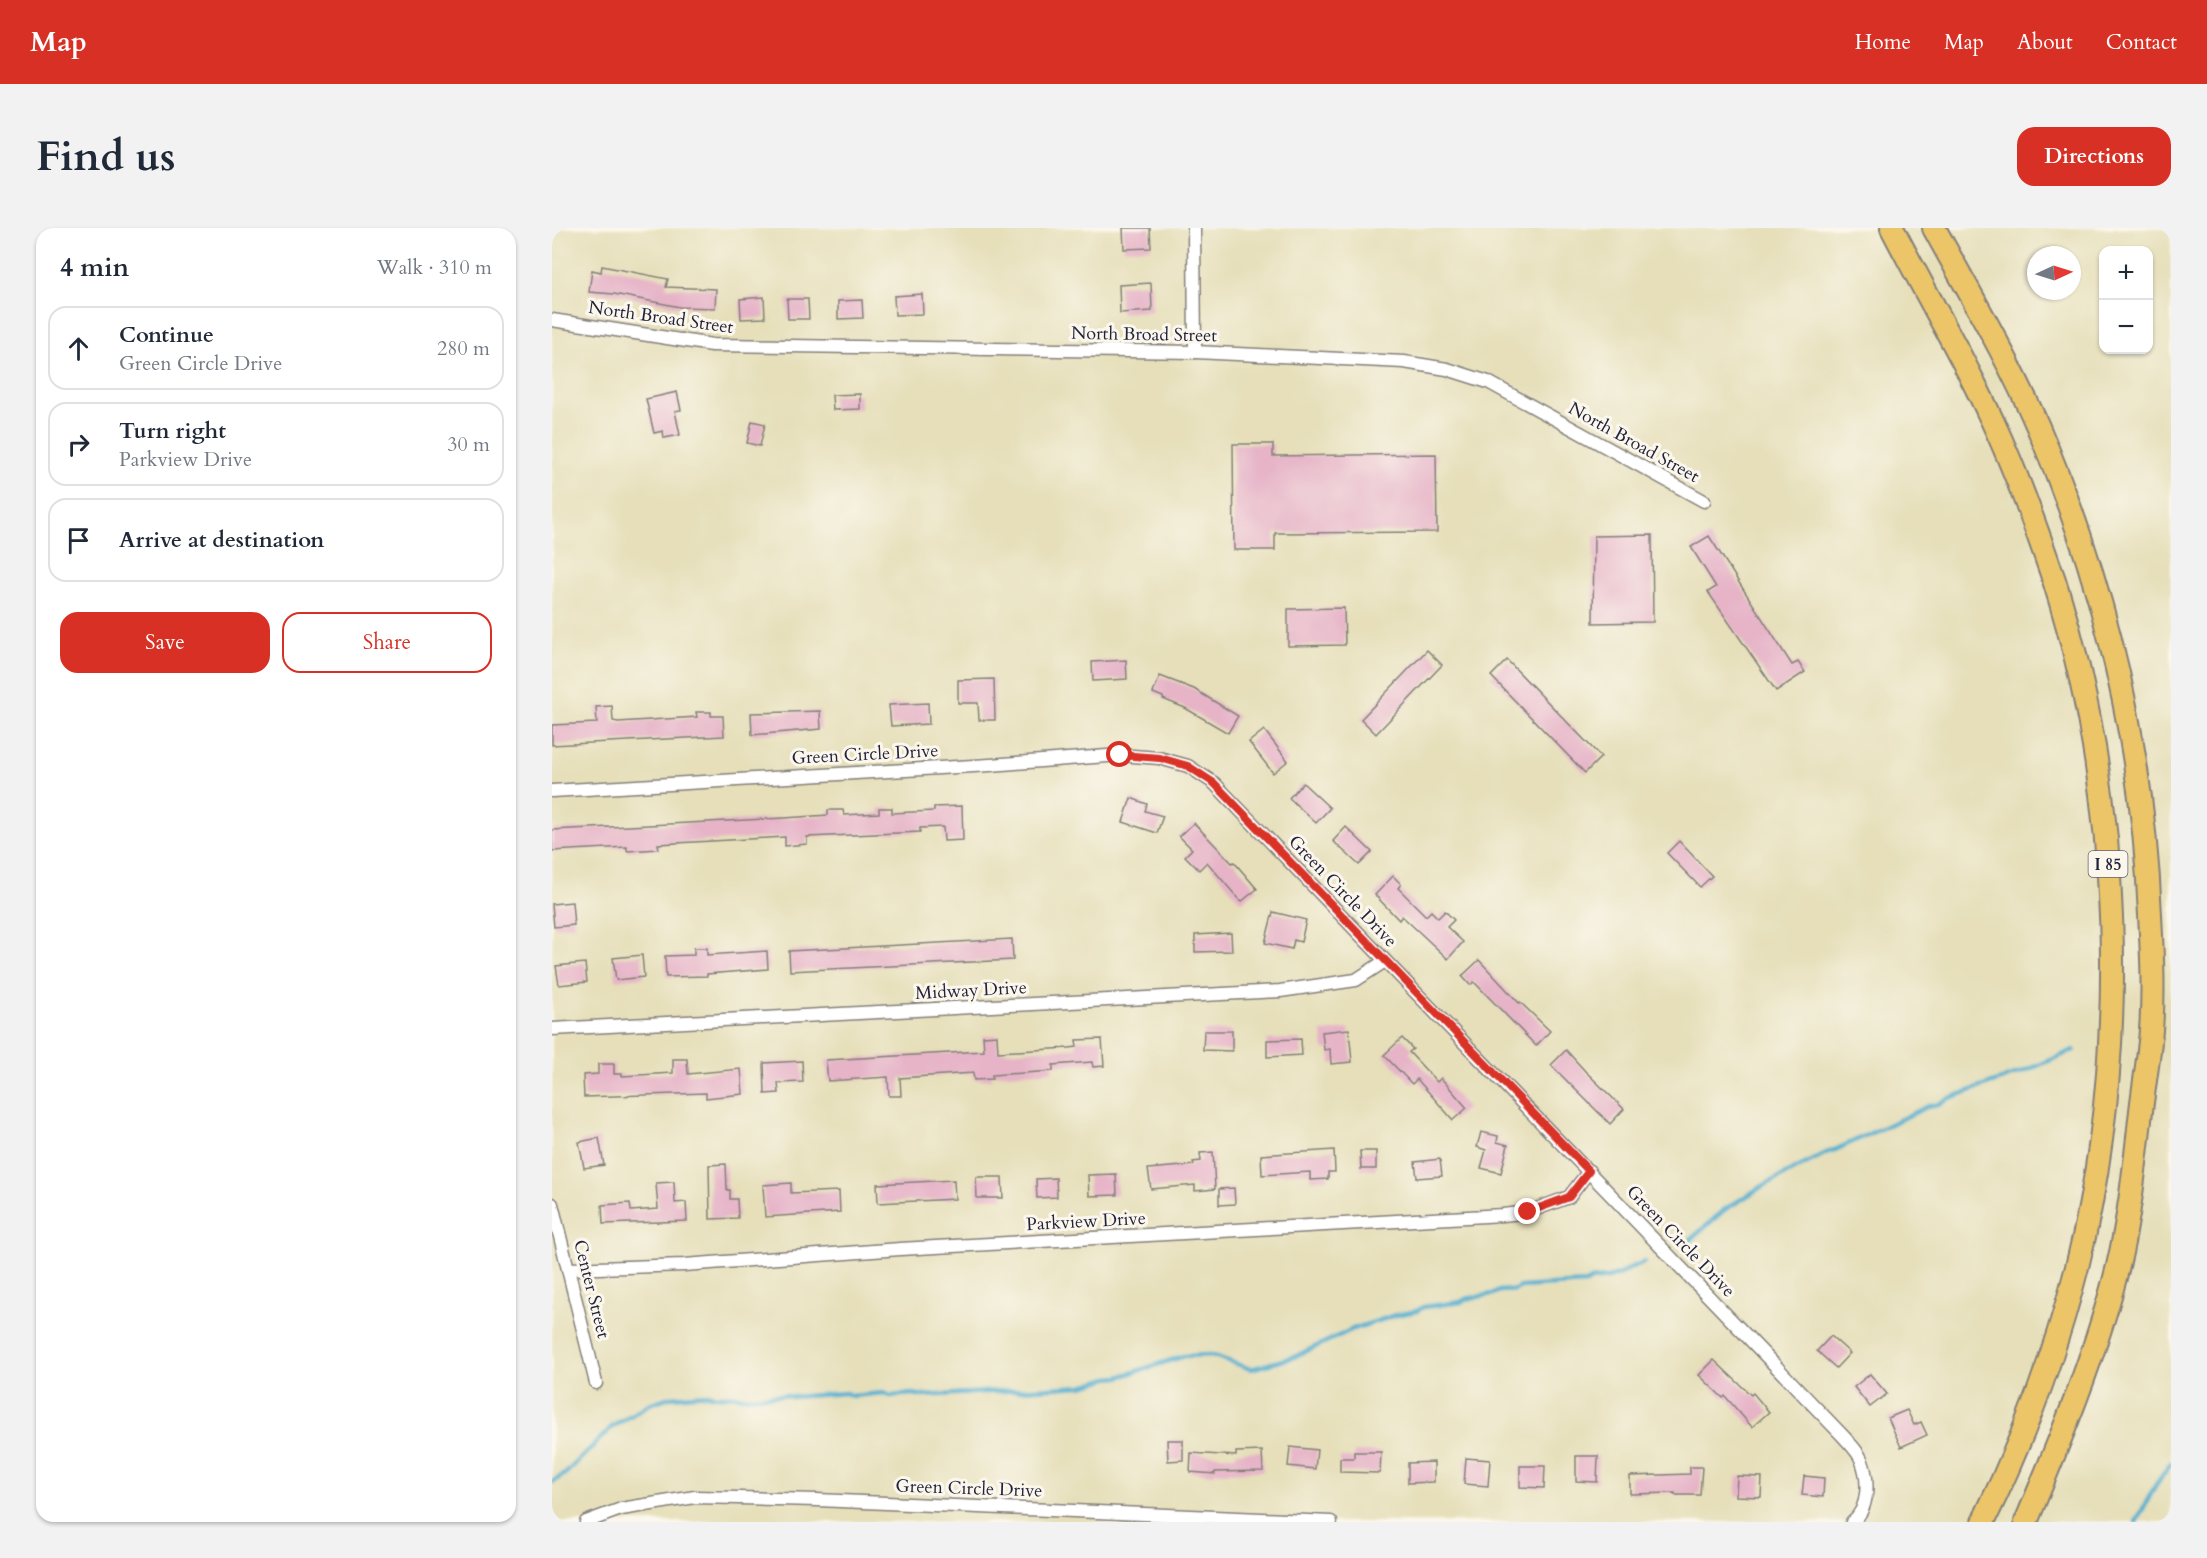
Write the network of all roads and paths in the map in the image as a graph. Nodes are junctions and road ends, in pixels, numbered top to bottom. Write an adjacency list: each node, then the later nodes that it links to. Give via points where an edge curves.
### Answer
1 (1194, 228): 5 (street)
2 (1892, 228): 17 (highway, I 85, via 2002,441 2054,581 2090,729 2103,809 2112,918 2104,1108 2077,1267 2046,1371)
3 (1934, 228): 18 (highway, I 85, via 2007,359 2088,557 2119,679 2138,782 2149,880 2151,1030 2133,1185 2118,1265 2074,1406)
4 (552, 320): 5 (street, North Broad Street, via 712,345)
5 (1195, 352): 6 (street, North Broad Street, via 1404,362 1447,369 1488,382)
6 (1704, 501)
7 (552, 791): 8 (street, Green Circle Drive, via 1120,755 1160,758 1188,766 1214,783)
8 (1385, 961): 9 (street, Midway Drive, via 1356,980 1280,991); 10 (street, Green Circle Drive)
9 (552, 1029)
10 (1589, 1171): 12 (street, Parkview Drive, via 1569,1197 1528,1212 1503,1215); 16 (street, Green Circle Drive, via 1860,1457 1866,1477 1865,1499)
11 (552, 1204): 12 (street, Center Street)
12 (569, 1269): 13 (street, Center Street)
13 (596, 1383)
14 (586, 1522): 15 (street, Green Circle Drive, via 644,1504 696,1497)
15 (1331, 1522)
16 (1852, 1522)
17 (1983, 1522)
18 (2026, 1522)

